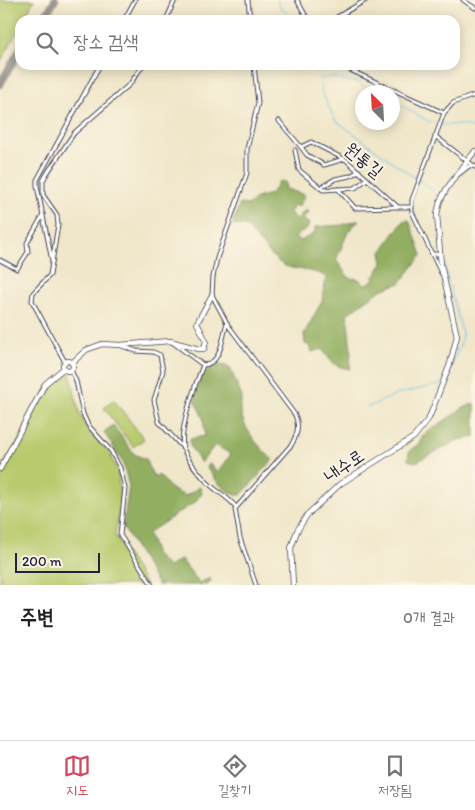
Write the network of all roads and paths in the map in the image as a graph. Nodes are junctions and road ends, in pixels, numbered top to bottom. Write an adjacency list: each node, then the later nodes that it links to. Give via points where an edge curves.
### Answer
1 (135, 0): 8 (street)
2 (175, 0): 9 (street)
3 (248, 0): 10 (street)
4 (297, 0): 11 (street)
5 (366, 0): 12 (street)
6 (463, 0): 7 (street)
7 (475, 8)
8 (127, 15)
9 (168, 15)
10 (250, 15)
11 (305, 15)
12 (340, 15)
13 (97, 70): 34 (street, via 37,180)
14 (140, 70): 38 (street, via 130,84 74,133 46,175 44,195 58,220)
15 (255, 70): 40 (street, via 258,103 247,149 247,173 217,258 212,276)
16 (349, 70): 18 (street)
17 (475, 95): 18 (street, via 453,103)
18 (443, 114): 20 (street)
19 (279, 121): 21 (street)
20 (435, 135): 25 (street); 33 (street)
21 (301, 147): 24 (street, 원통길, via 312,142); 24 (street, via 306,155 324,165)
22 (295, 150): 30 (street, via 299,170)
23 (475, 151): 25 (street)
24 (345, 159): 27 (street, 원통길)
25 (468, 161): 26 (street); 28 (street)
26 (475, 166): 28 (street, via 469,166)
27 (359, 171): 29 (street, 원통길); 30 (street)
28 (455, 178): 36 (street, via 441,198 437,214)
29 (367, 179): 31 (street, via 358,187); 32 (street, 원통길)
30 (320, 188): 31 (street)
31 (338, 189): 32 (street, via 355,208)
32 (398, 207): 33 (street)
33 (411, 207): 35 (street)
34 (43, 215): 37 (street, via 27,243 28,252 17,269); 38 (street)
35 (432, 254): 36 (street); 39 (street)
36 (439, 254): 39 (street)
37 (0, 260)
38 (52, 264): 44 (street, via 48,279 33,293 32,301)
39 (443, 278): 54 (street, 내수로, via 457,336 429,418 418,434 340,484 312,509 302,522 291,548)
40 (212, 295): 41 (street); 42 (street, via 198,323 206,341 204,348)
41 (227, 323): 46 (street, via 216,360); 51 (street, via 296,415 298,426 292,444)
42 (170, 341): 43 (street); 46 (street)
43 (120, 346): 45 (street, via 92,346); 49 (street, via 160,355 164,366 154,400 159,422)
44 (65, 362): 45 (street); 47 (street)
45 (72, 363): 48 (street)
46 (203, 365): 49 (street, via 191,398)
47 (64, 368): 48 (street); 50 (street, via 45,384)
48 (70, 370): 52 (street, via 88,425 111,451 120,468 125,493 120,535)
49 (184, 449): 51 (street, via 206,481)
50 (0, 470)
51 (236, 507): 53 (street, via 240,538)
52 (152, 585)
53 (256, 585)
54 (293, 585)

